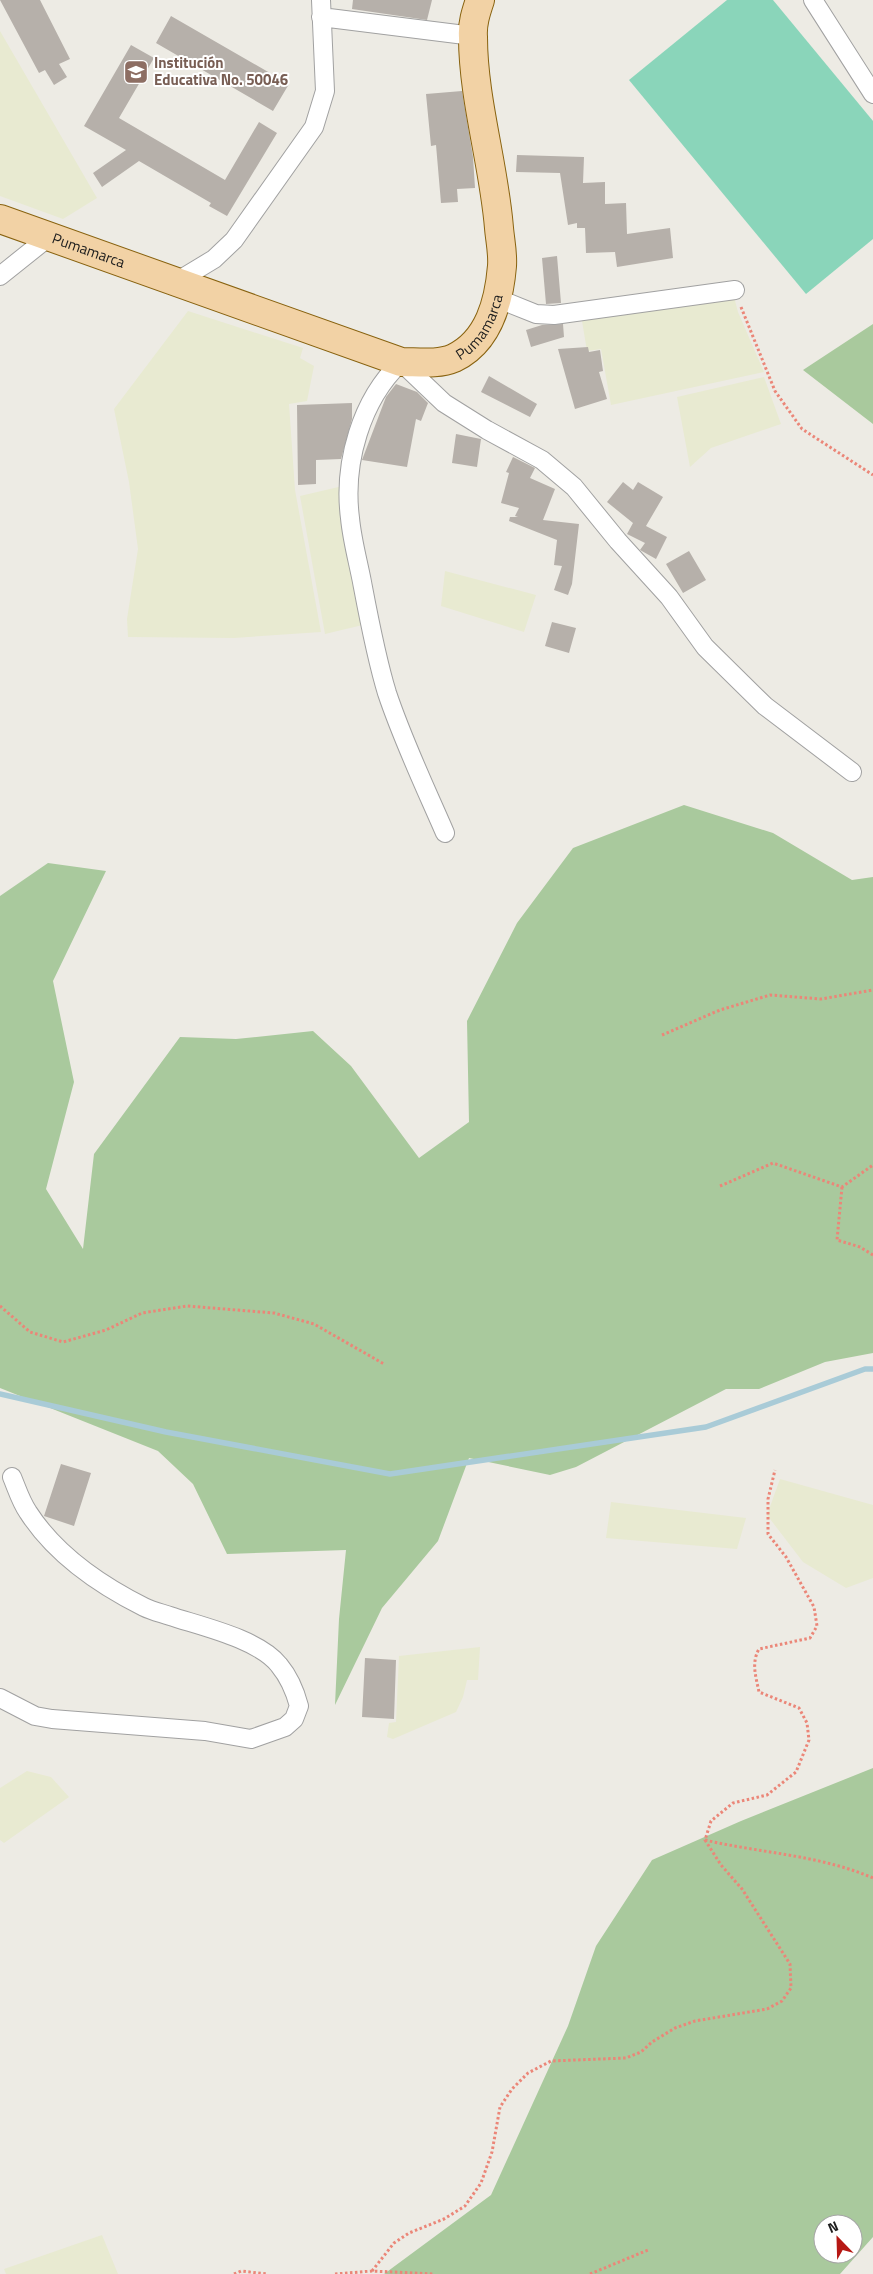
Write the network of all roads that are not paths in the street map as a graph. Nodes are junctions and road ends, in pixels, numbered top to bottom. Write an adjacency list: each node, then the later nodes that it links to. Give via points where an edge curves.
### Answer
1 (480, 0): 4 (main road, Pumamarca)
2 (813, 0): 5 (street)
3 (321, 8): 4 (street); 9 (street, via 325,91 314,127 234,240 214,259)
4 (473, 36): 11 (main road, Pumamarca, via 475,68 497,203 502,265)
5 (873, 94)
6 (0, 219): 7 (main road, Pumamarca)
7 (50, 236): 8 (street); 9 (main road, Pumamarca)
8 (0, 276)
9 (176, 282): 12 (main road, Pumamarca)
10 (734, 290): 11 (street, via 554,315 536,314)
11 (496, 298): 12 (main road, Pumamarca, via 489,323 471,348 436,362)
12 (401, 362): 13 (street, via 444,403 542,460 574,488 669,598 705,647 765,706); 14 (street, via 386,376 362,421 351,471 349,518 387,693)
13 (852, 772)
14 (445, 833)
15 (12, 1477): 16 (street, via 27,1511 48,1538 79,1566 146,1608 224,1632 261,1650 278,1664 294,1689 299,1706 294,1719 285,1727 251,1739 205,1731 52,1719 35,1716)
16 (0, 1698)

